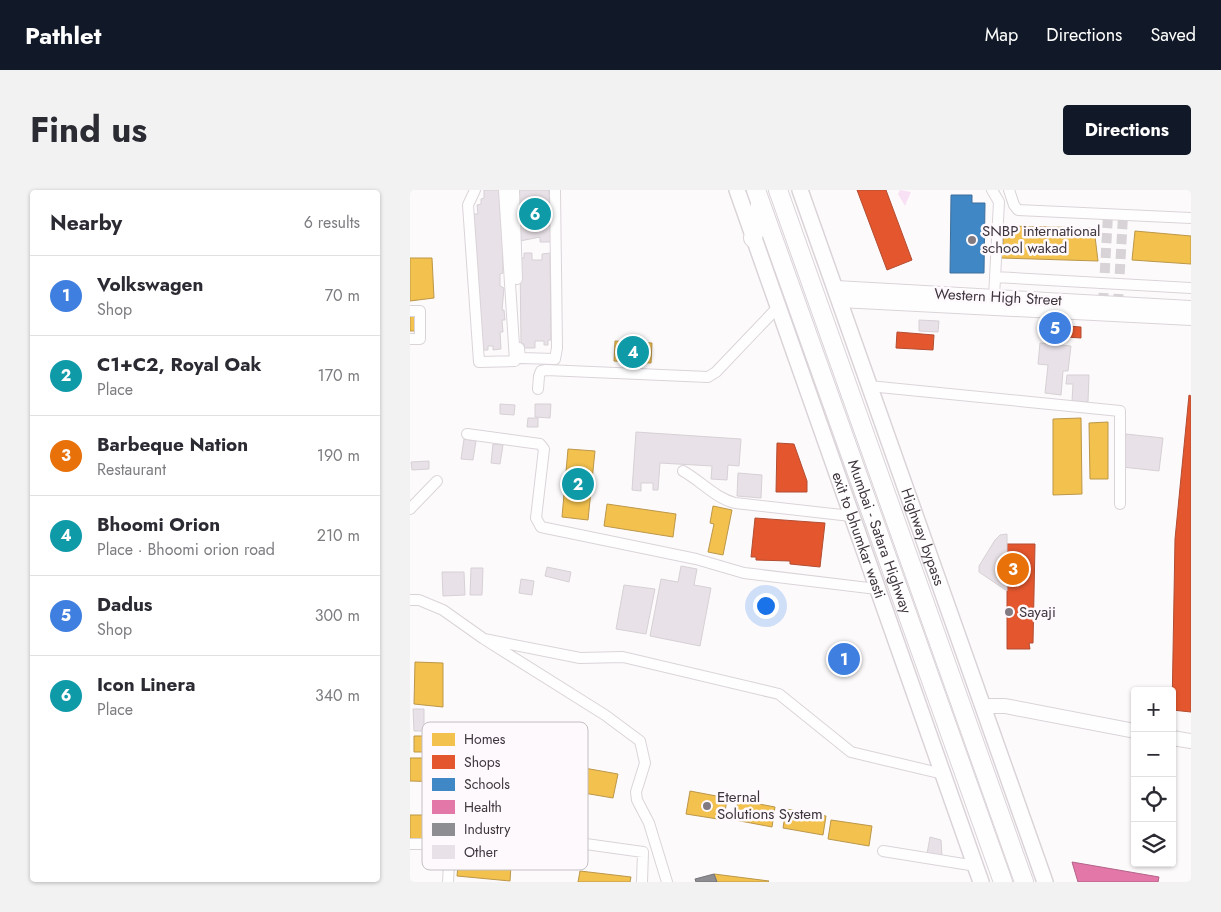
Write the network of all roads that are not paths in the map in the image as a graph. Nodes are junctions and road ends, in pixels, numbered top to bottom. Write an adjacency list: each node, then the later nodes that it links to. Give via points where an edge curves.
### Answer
1 (475, 190): 2 (street, via 468,205 479,362 515,362)
2 (504, 190)
3 (514, 190): 4 (street, via 520,358 555,359)
4 (555, 190)
5 (737, 190): 14 (main road, exit to bhumkar wasti)
6 (778, 190): 12 (highway, Mumbai - Satara Highway)
7 (792, 190): 12 (highway)
8 (800, 190): 17 (main road, Highway bypass)
9 (992, 190): 15 (street, via 999,202)
10 (1009, 190): 13 (street, via 1018,210)
11 (758, 197): 14 (highway); 49 (highway, Mumbai - Satara Highway)
12 (784, 207): 50 (highway, Mumbai - Satara Highway)
13 (1191, 218)
14 (753, 238): 20 (main road, exit to bhumkar wasti)
15 (995, 277): 16 (street); 18 (street)
16 (1191, 288)
17 (838, 294): 19 (street, Western High Street); 26 (main road, Highway bypass)
18 (994, 297): 19 (street, Western High Street); 22 (street, Western High Street)
19 (927, 299): 22 (street, Western High Street)
20 (777, 308): 27 (street, via 708,377 541,372); 33 (main road, exit to bhumkar wasti)
21 (1191, 308): 22 (street, Western High Street)
22 (1109, 309): 24 (street, Western High Street)
23 (410, 311): 25 (street, via 420,311 420,339)
24 (1191, 318)
25 (410, 339)
26 (870, 386): 31 (street, via 1120,411); 37 (main road, Highway bypass)
27 (538, 389)
28 (467, 434): 34 (street, via 540,444 544,448 536,518 541,527 696,559 744,573)
29 (683, 471): 33 (street, via 721,498 735,503)
30 (437, 481): 32 (street)
31 (1120, 504)
32 (410, 509)
33 (851, 516): 34 (main road, exit to bhumkar wasti)
34 (877, 589): 41 (main road, exit to bhumkar wasti)
35 (410, 600): 36 (street, via 419,600 443,610)
36 (484, 639): 41 (street, via 580,658 623,657 779,694 851,752); 47 (street, via 640,741 645,762 636,792 637,800 649,823)
37 (982, 706): 38 (street, via 1005,706); 51 (main road, Highway bypass)
38 (1131, 730)
39 (1176, 739): 40 (street)
40 (1191, 741)
41 (943, 774): 44 (main road, exit to bhumkar wasti)
42 (588, 844): 45 (street, via 643,852)
43 (883, 851): 44 (street)
44 (976, 866): 48 (main road, exit to bhumkar wasti)
45 (642, 882)
46 (662, 882): 47 (street)
47 (667, 882)
48 (981, 882)
49 (1003, 882)
50 (1024, 882)
51 (1045, 882)

